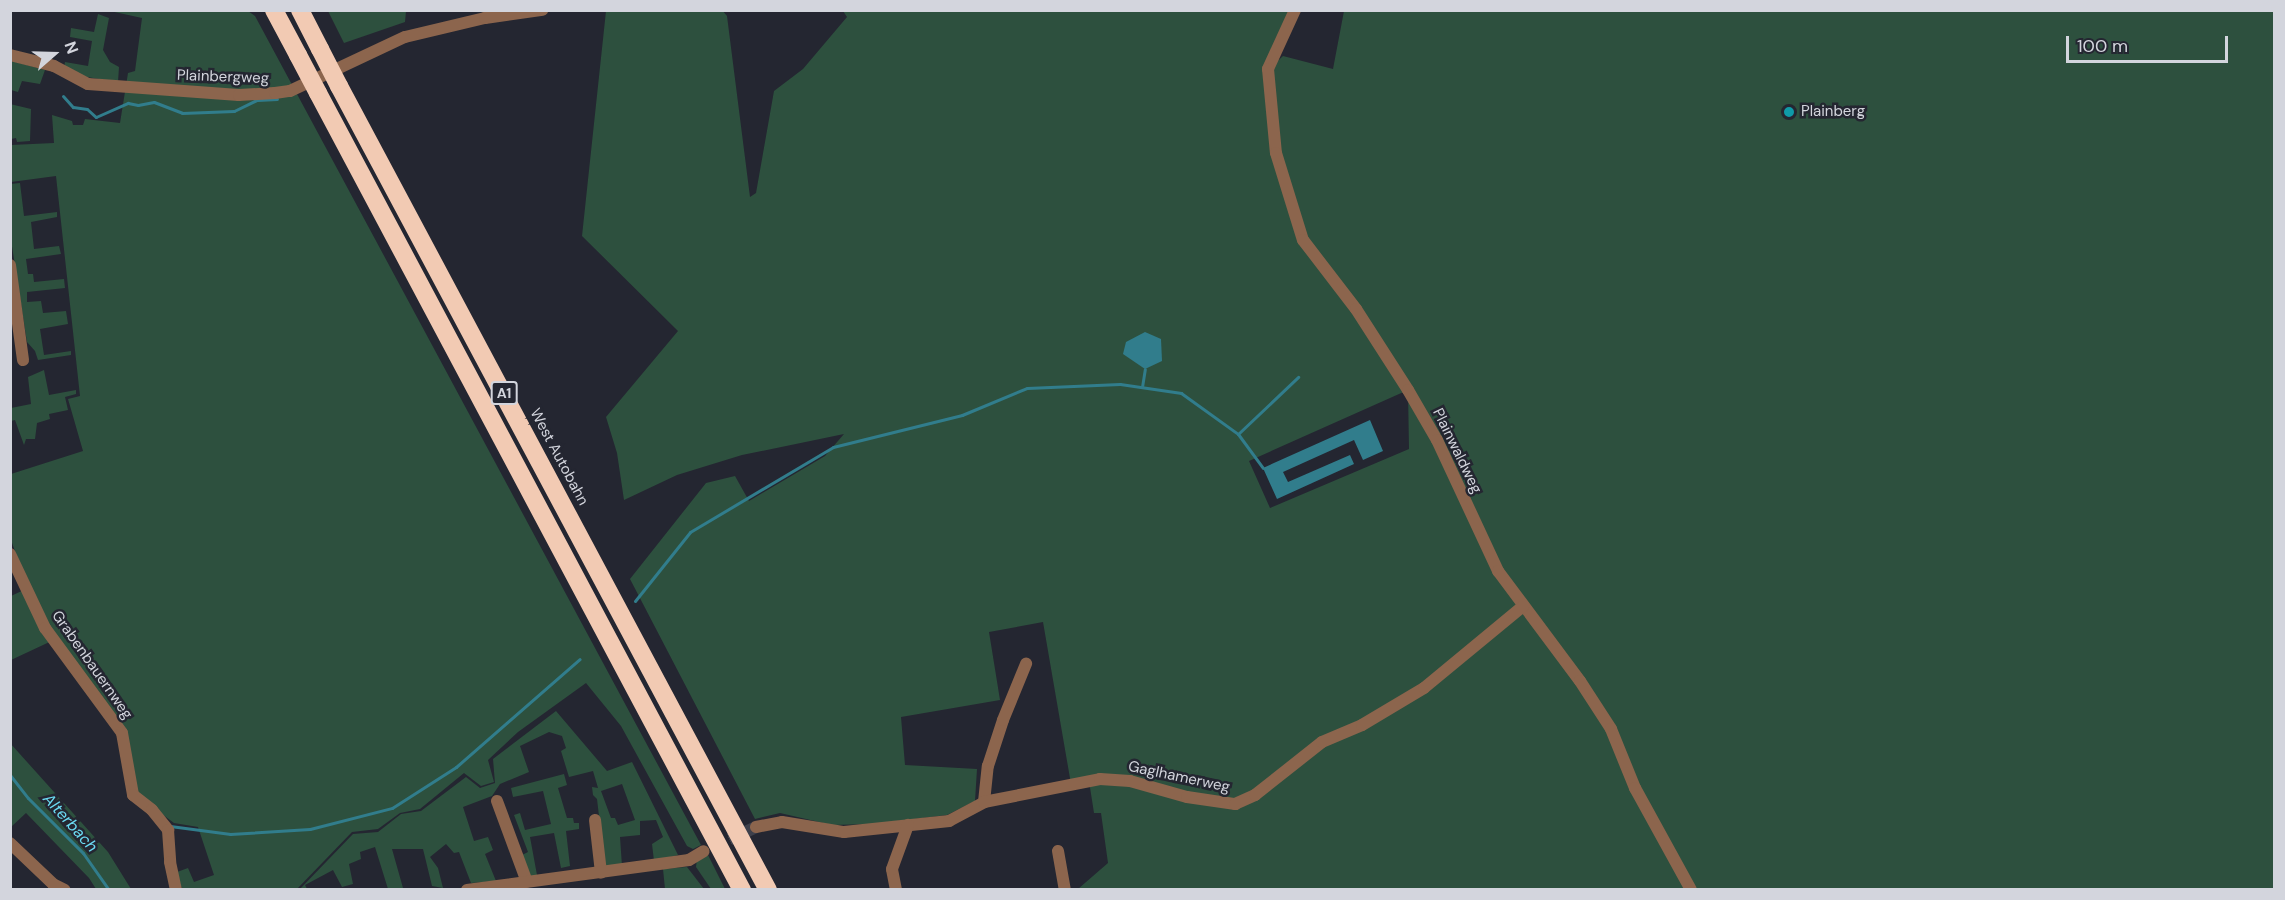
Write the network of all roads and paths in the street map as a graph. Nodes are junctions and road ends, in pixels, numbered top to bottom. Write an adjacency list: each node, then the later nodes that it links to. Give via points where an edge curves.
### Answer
1 (274, 10): 24 (highway, A1, bridge)
2 (300, 10): 25 (highway, West Autobahn / A1, bridge)
3 (1295, 10): 9 (street, Plainwaldweg, via 1268,69 1276,153 1296,224 1408,390 1437,440 1498,571)
4 (536, 11): 5 (street, Plainbergweg, via 485,18 405,37 290,91 275,93 238,95 87,84 54,66)
5 (10, 55)
6 (10, 266): 7 (street)
7 (23, 360)
8 (10, 554): 22 (street, Grabenbauernweg, via 45,628 122,733 133,795 168,830)
9 (1522, 606): 12 (street, Gaglhamerweg, via 1424,688 1362,725 1322,742 1255,795 1235,804 1187,797 1130,781 1100,779); 28 (street, Plainwaldweg, via 1580,681 1611,729 1635,788)
10 (1026, 664): 12 (street, via 988,766)
11 (497, 801): 20 (street)
12 (984, 802): 14 (street, Gaglhamerweg, via 949,821)
13 (595, 820): 19 (street)
14 (908, 825): 15 (street, Gaglhamerweg, via 844,832 782,822); 26 (street, via 892,869)
15 (756, 827)
16 (10, 843): 21 (street, via 53,884)
17 (704, 851): 19 (street, via 688,860)
18 (1058, 851): 27 (street)
19 (601, 873): 20 (street)
20 (527, 882): 23 (street)
21 (65, 890)
22 (176, 890)
23 (467, 890)
24 (742, 890)
25 (768, 890)
26 (896, 890)
27 (1065, 890)
28 (1691, 890)

